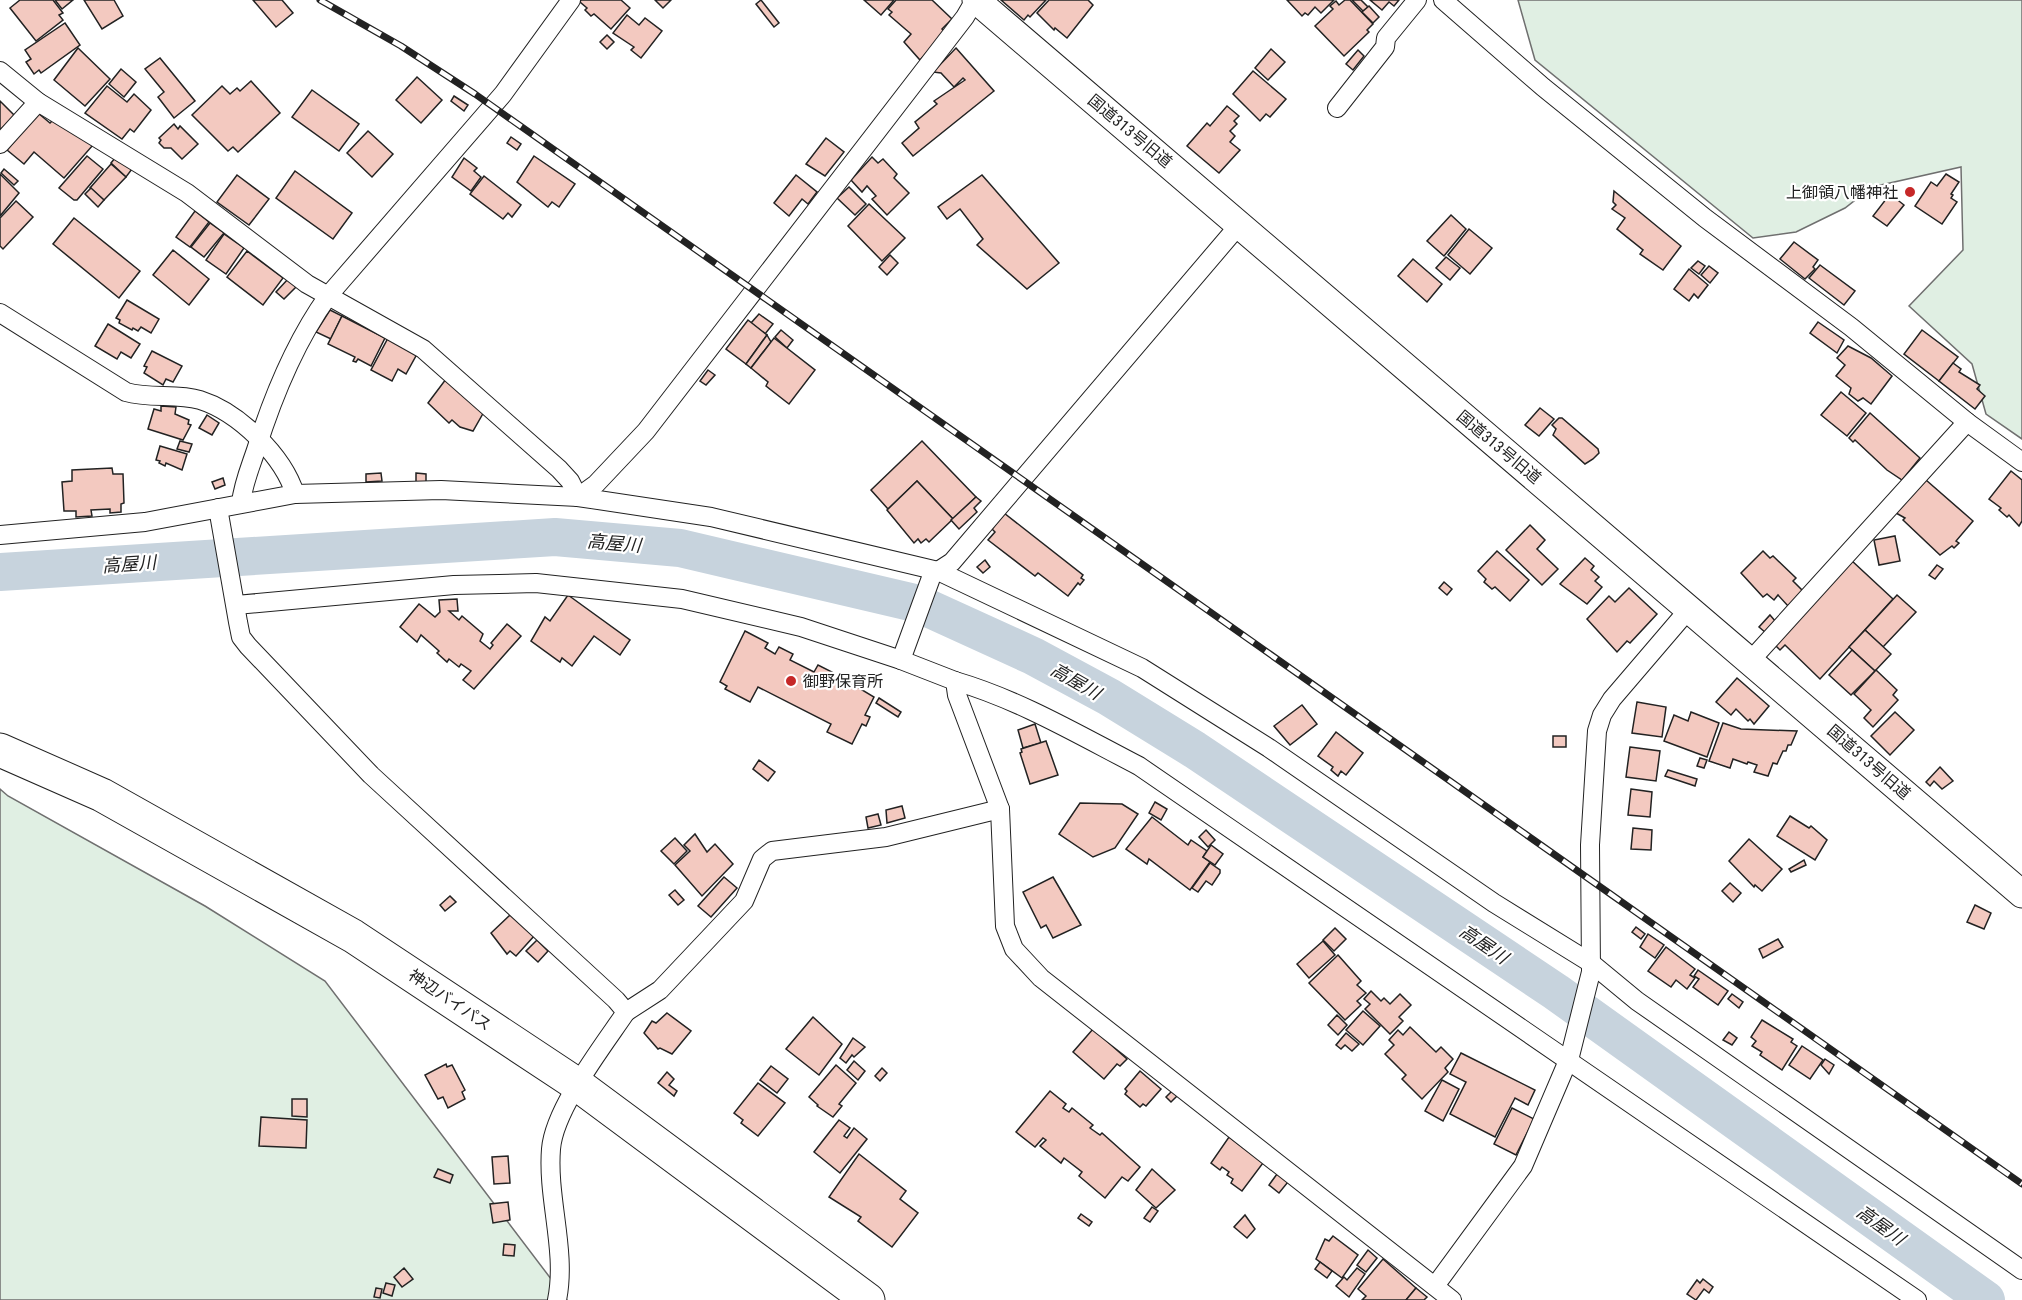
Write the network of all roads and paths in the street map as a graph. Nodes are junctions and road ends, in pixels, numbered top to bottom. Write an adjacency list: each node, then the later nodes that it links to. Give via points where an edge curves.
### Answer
1 (571, 0): 10 (street, via 503,94)
2 (976, 0): 9 (street, 国道313号旧道); 16 (street, via 646,432 596,484)
3 (1417, 0): 7 (street)
4 (1443, 0): 12 (street, via 1705,218 1851,327)
5 (0, 71): 6 (street)
6 (38, 102): 8 (street); 10 (street, via 188,193)
7 (1337, 108)
8 (0, 144)
9 (1239, 225): 20 (street, via 952,562); 22 (street, 国道313号旧道)
10 (328, 296): 13 (street, via 295,350); 16 (street, via 446,366 559,469)
11 (0, 314): 13 (street, via 126,392 144,397 198,399 235,416)
12 (1967, 422): 14 (street); 24 (street)
13 (259, 439): 15 (street, via 291,480); 17 (street)
14 (2022, 462)
15 (295, 494): 16 (street, via 441,490); 17 (street)
16 (578, 497): 20 (street, via 711,517)
17 (241, 503): 18 (street)
18 (219, 513): 19 (street); 21 (street)
19 (0, 535)
20 (934, 575): 23 (street); 29 (street, via 1142,668 1269,748)
21 (235, 601): 23 (street, via 536,583 682,598); 30 (street, via 241,637 248,646 371,775)
22 (1689, 609): 24 (street, 国道313号旧道); 29 (street, via 1612,699 1597,731 1590,845)
23 (902, 657): 25 (street)
24 (1751, 660): 28 (street, 国道313号旧道)
25 (955, 681): 27 (street); 31 (street, via 1047,717 1139,766)
26 (0, 750): 32 (highway, 神辺バイパス, via 102,795 353,936)
27 (1000, 809): 30 (street, via 886,837 772,850 762,859 744,901 660,990); 34 (street, via 1005,926 1014,949 1041,978)
28 (2022, 894)
29 (1591, 968): 31 (street); 33 (street)
30 (626, 1012): 32 (street)
31 (1569, 1059): 34 (street, via 1523,1166); 38 (street)
32 (578, 1085): 35 (street, via 553,1134 551,1149 561,1282); 36 (highway, 神辺バイパス)
33 (2022, 1270)
34 (1435, 1286): 37 (street)
35 (557, 1300)
36 (868, 1300)
37 (1452, 1300)
38 (1917, 1300)

